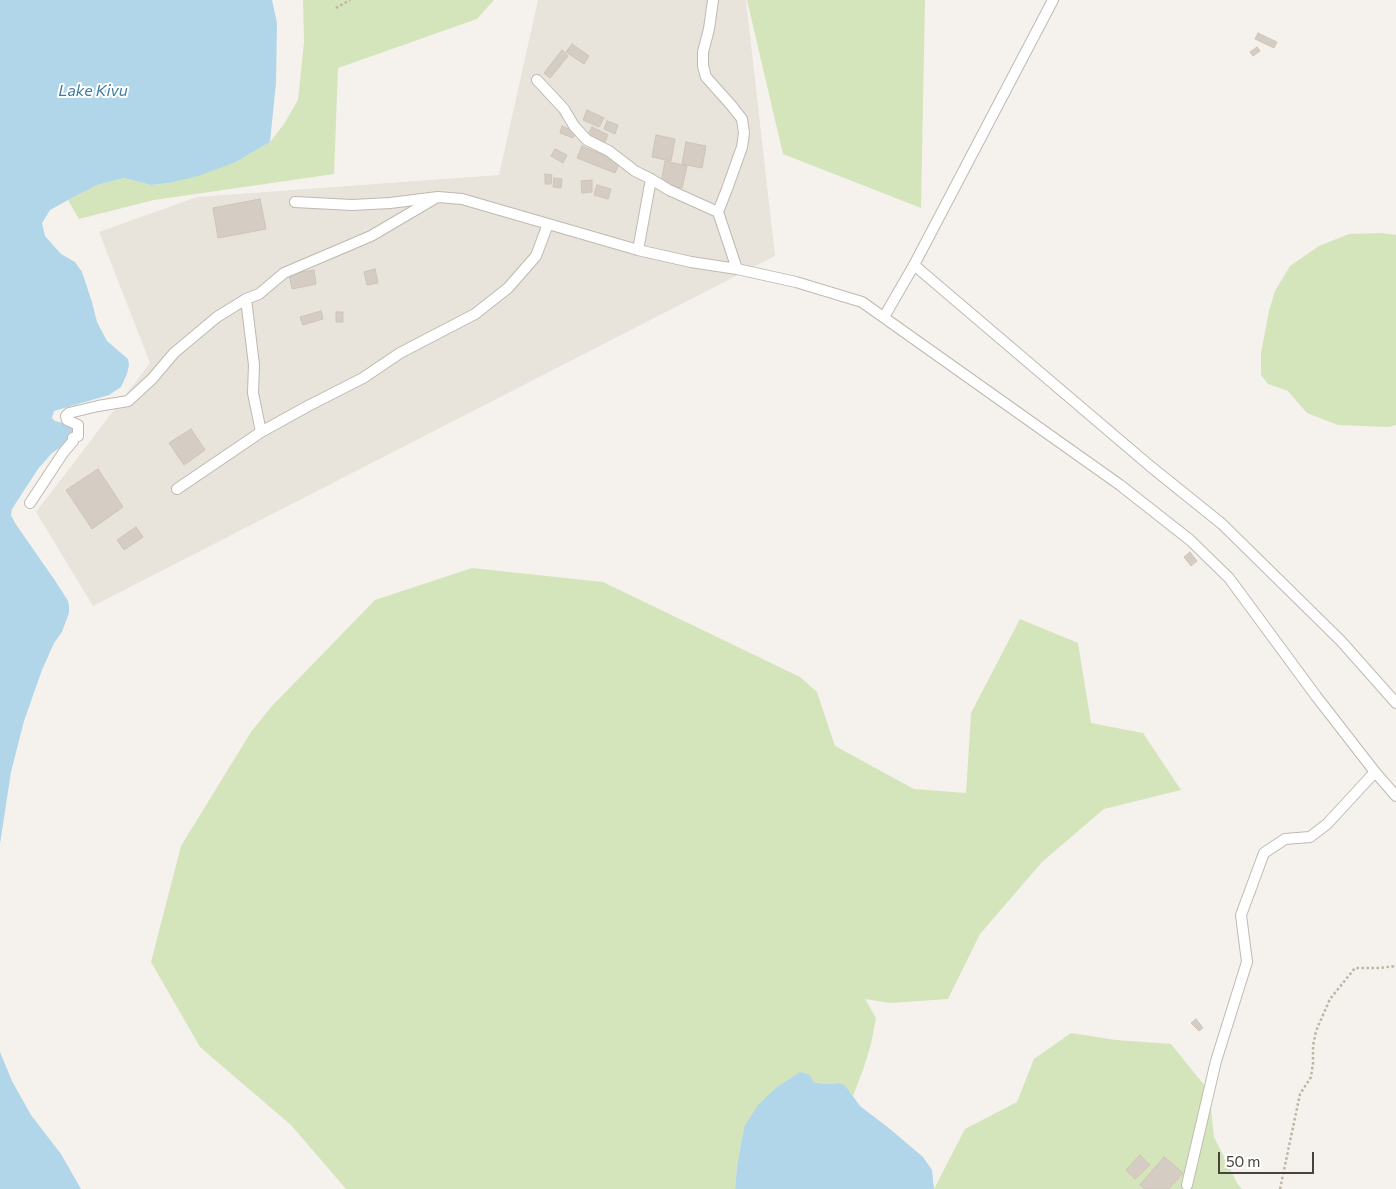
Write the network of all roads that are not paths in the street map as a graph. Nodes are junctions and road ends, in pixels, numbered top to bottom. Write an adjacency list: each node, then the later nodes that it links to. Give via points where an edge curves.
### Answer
1 (713, 0): 7 (street, via 703,66 706,76 742,119 744,133)
2 (1053, 0): 10 (street)
3 (537, 80): 4 (street, via 564,109 586,140)
4 (651, 179): 7 (street); 9 (street)
5 (438, 197): 6 (street, via 352,205); 8 (street, via 462,199); 12 (street, via 371,236 284,274 259,294)
6 (295, 202)
7 (718, 212): 11 (street)
8 (548, 224): 9 (street); 14 (street, via 536,256 508,288 475,314)
9 (638, 250): 11 (street)
10 (914, 265): 13 (street); 17 (street, via 1222,524 1341,641)
11 (737, 269): 13 (street, via 862,302)
12 (246, 299): 14 (street, via 254,365 252,394); 16 (street, via 217,317 174,353 128,401 69,412 67,420 78,425 78,436 73,438)
13 (884, 317): 18 (street, via 1120,485 1190,540 1229,578)
14 (261, 432): 15 (street)
15 (177, 489)
16 (30, 503)
17 (1396, 703)
18 (1374, 772): 19 (street); 20 (street, via 1327,824 1310,837 1285,839 1264,853 1241,915 1247,962 1216,1061)
19 (1396, 796)
20 (1187, 1185)

